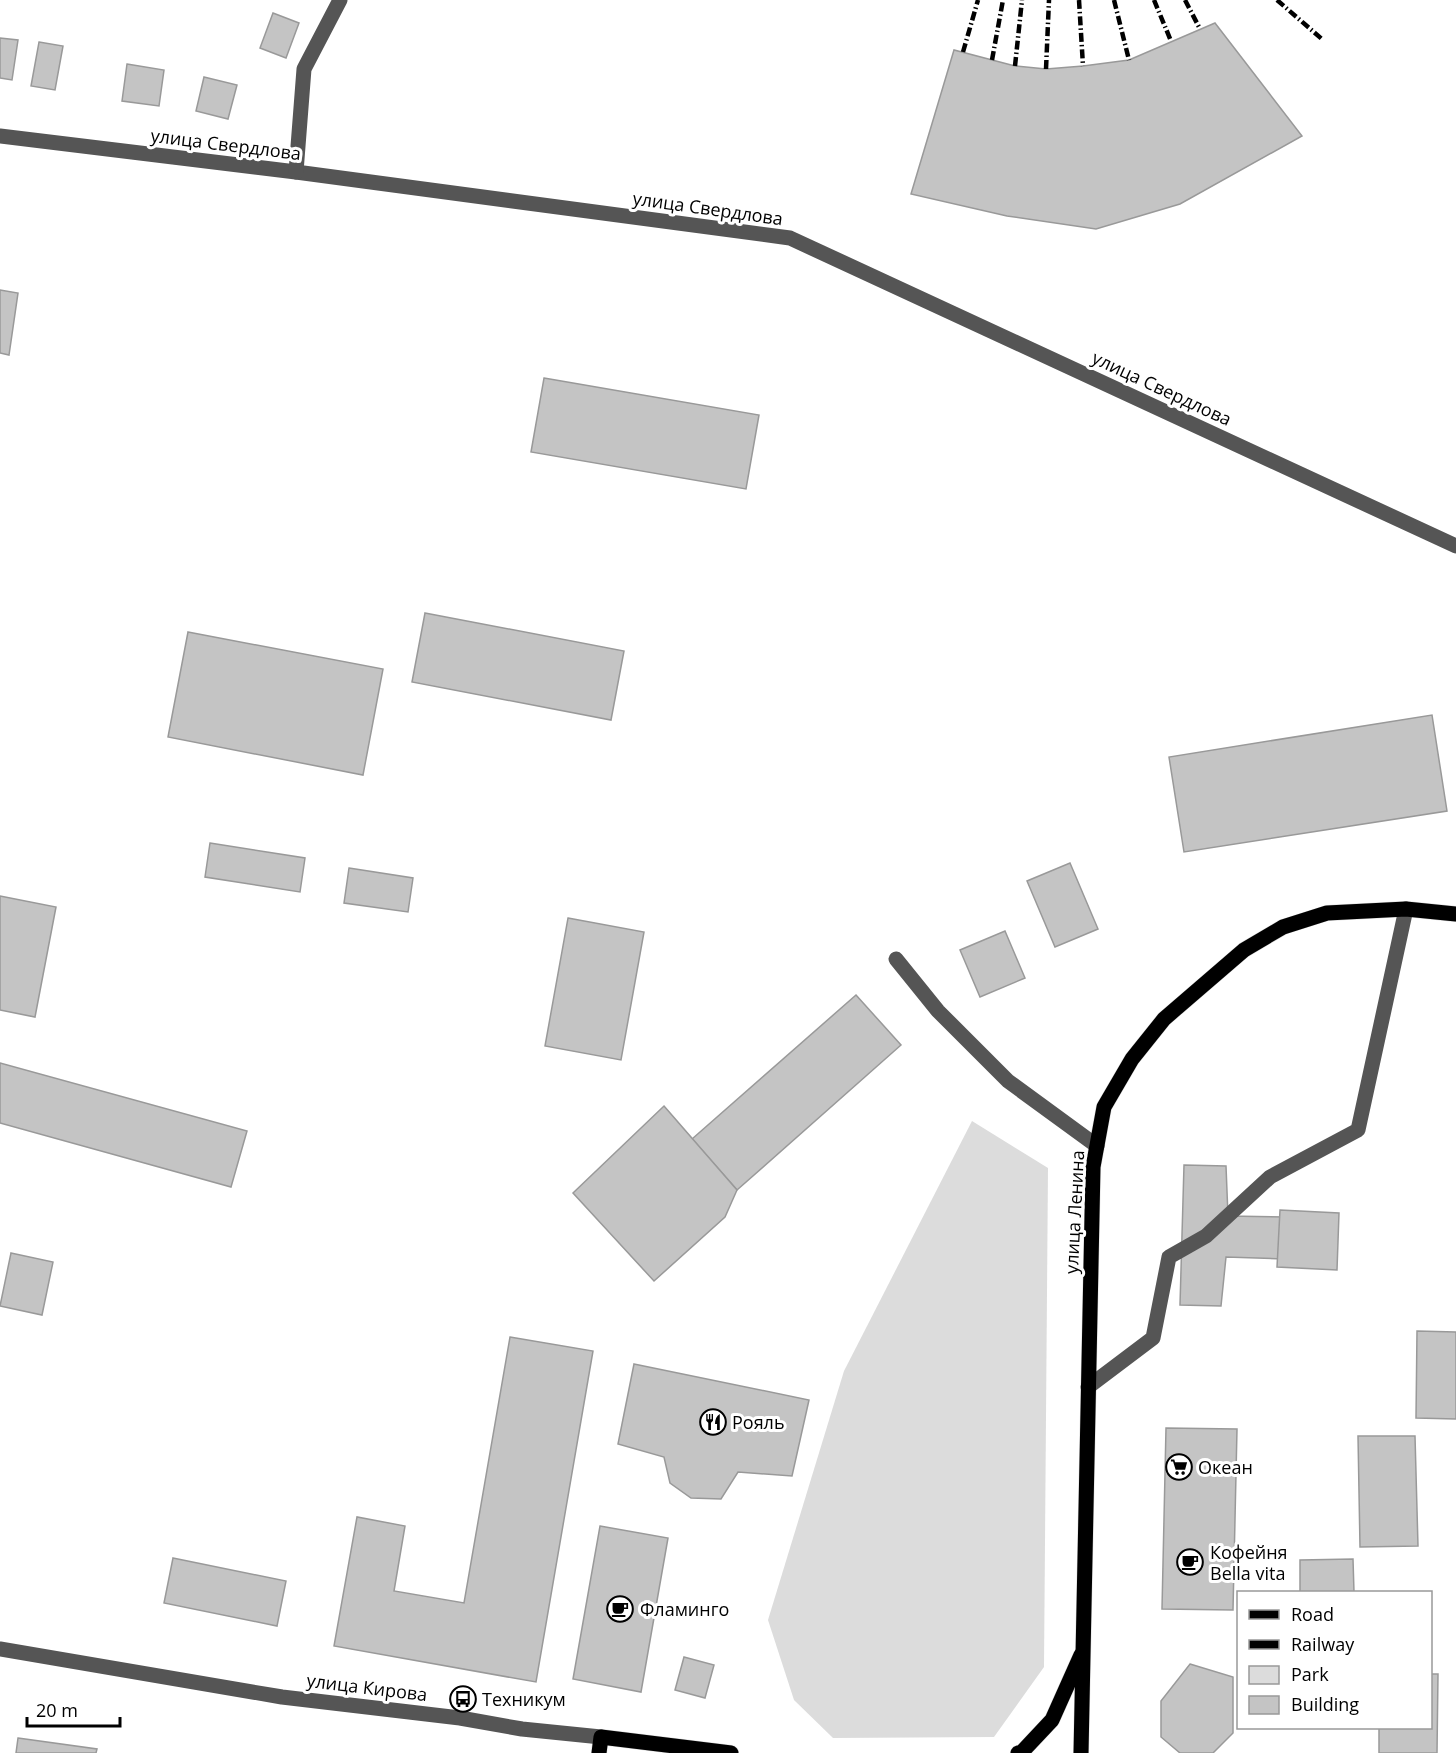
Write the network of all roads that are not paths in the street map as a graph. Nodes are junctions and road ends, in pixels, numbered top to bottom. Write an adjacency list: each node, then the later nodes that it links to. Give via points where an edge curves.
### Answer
1 (340, 0): 3 (street, via 304,69)
2 (0, 136): 3 (street, улица Свердлова)
3 (296, 172): 4 (street, улица Свердлова, via 790,238)
4 (1456, 546)
5 (1406, 909): 6 (main road, улица Ленина); 8 (main road, улица Ленина, via 1327,913 1283,927 1244,950 1164,1018 1132,1059 1104,1107); 9 (street, via 1358,1130 1270,1177 1206,1236 1169,1257 1153,1338)
6 (1456, 914)
7 (896, 959): 8 (street, via 938,1011 1008,1081)
8 (1097, 1146): 9 (main road, улица Ленина, via 1093,1167)
9 (1088, 1387): 11 (main road, улица Ленина)
10 (0, 1649): 12 (street, улица Кирова, via 282,1697)
11 (1083, 1649): 15 (main road, via 1052,1720); 16 (main road, улица Ленина)
12 (601, 1737): 13 (main road); 14 (main road, улица Кирова)
13 (599, 1753)
14 (731, 1753)
15 (1018, 1753)
16 (1082, 1753)

